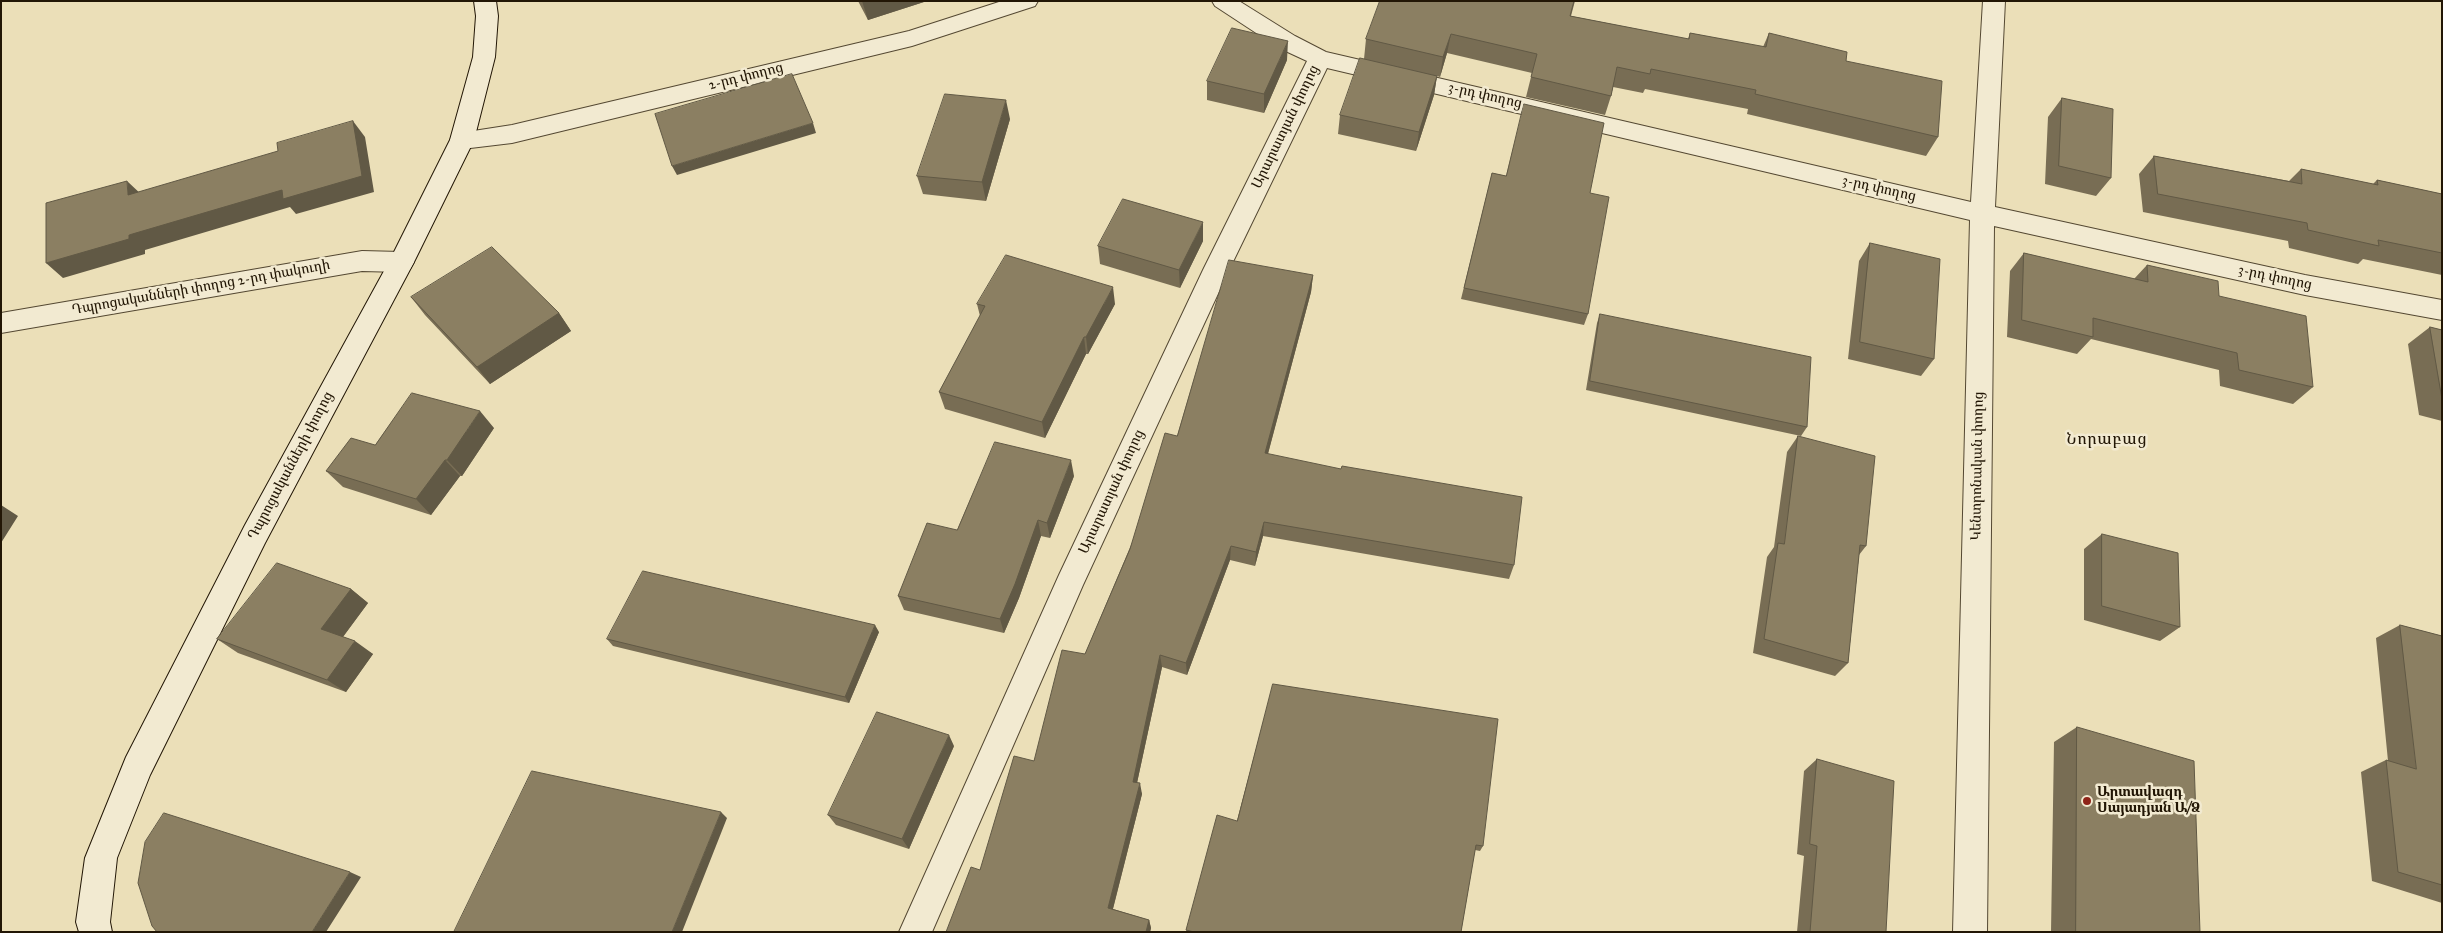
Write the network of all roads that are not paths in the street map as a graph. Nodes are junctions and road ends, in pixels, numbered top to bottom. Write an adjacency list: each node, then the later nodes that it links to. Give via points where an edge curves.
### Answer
1 (485, 1): 6 (street, Դպրոցականների փողոց, via 484,56)
2 (1027, 1): 6 (street, 2-րդ փողոց, via 902,40 512,134)
3 (1223, 1): 5 (street, 3-րդ փողոց)
4 (1994, 1): 7 (street, Կենտրոնական փողոց)
5 (1320, 58): 7 (street, 3-րդ փողոց); 12 (street, Արարատյան փողոց, via 1216,270 1069,584)
6 (462, 140): 8 (street, Դպրոցականների փողոց)
7 (1982, 214): 9 (street, 3-րդ փողոց, via 2305,285); 13 (street, Կենտրոնական փողոց)
8 (400, 262): 10 (street, Դպրոցականների փողոց 2-րդ փակուղի, via 362,261); 11 (street, Դպրոցականների փողոց, via 255,534 137,768 102,858 93,922)
9 (2442, 310)
10 (1, 323)
11 (96, 932)
12 (915, 932)
13 (1970, 932)

